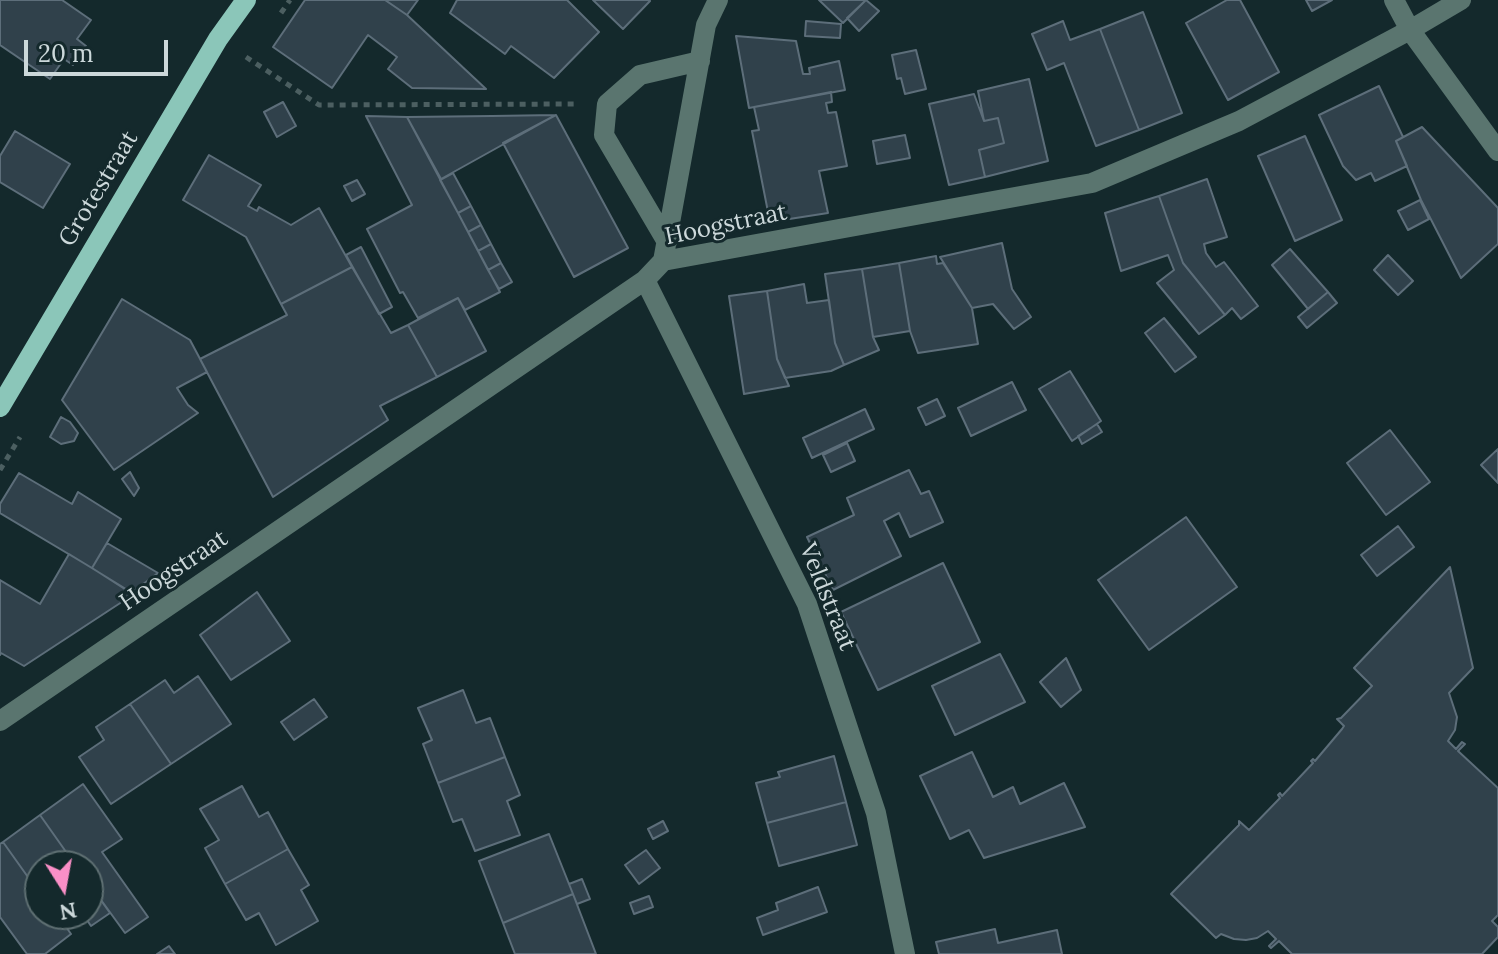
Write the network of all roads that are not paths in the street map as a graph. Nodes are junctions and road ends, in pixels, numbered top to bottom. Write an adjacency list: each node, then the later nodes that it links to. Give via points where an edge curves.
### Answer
1 (246, 0): 10 (main road, Grotestraat)
2 (718, 0): 6 (street, via 706,25)
3 (1394, 0): 5 (street)
4 (1461, 0): 5 (street, Hoogstraat)
5 (1410, 30): 7 (street); 8 (street, Hoogstraat, via 1239,121 1092,183)
6 (700, 61): 8 (street); 8 (street, via 640,75 607,104 604,135)
7 (1498, 151)
8 (665, 252): 9 (street, Hoogstraat)
9 (645, 280): 11 (street, Hoogstraat); 12 (street, Veldstraat, via 807,604 876,813)
10 (0, 407)
11 (0, 721)
12 (905, 954)

